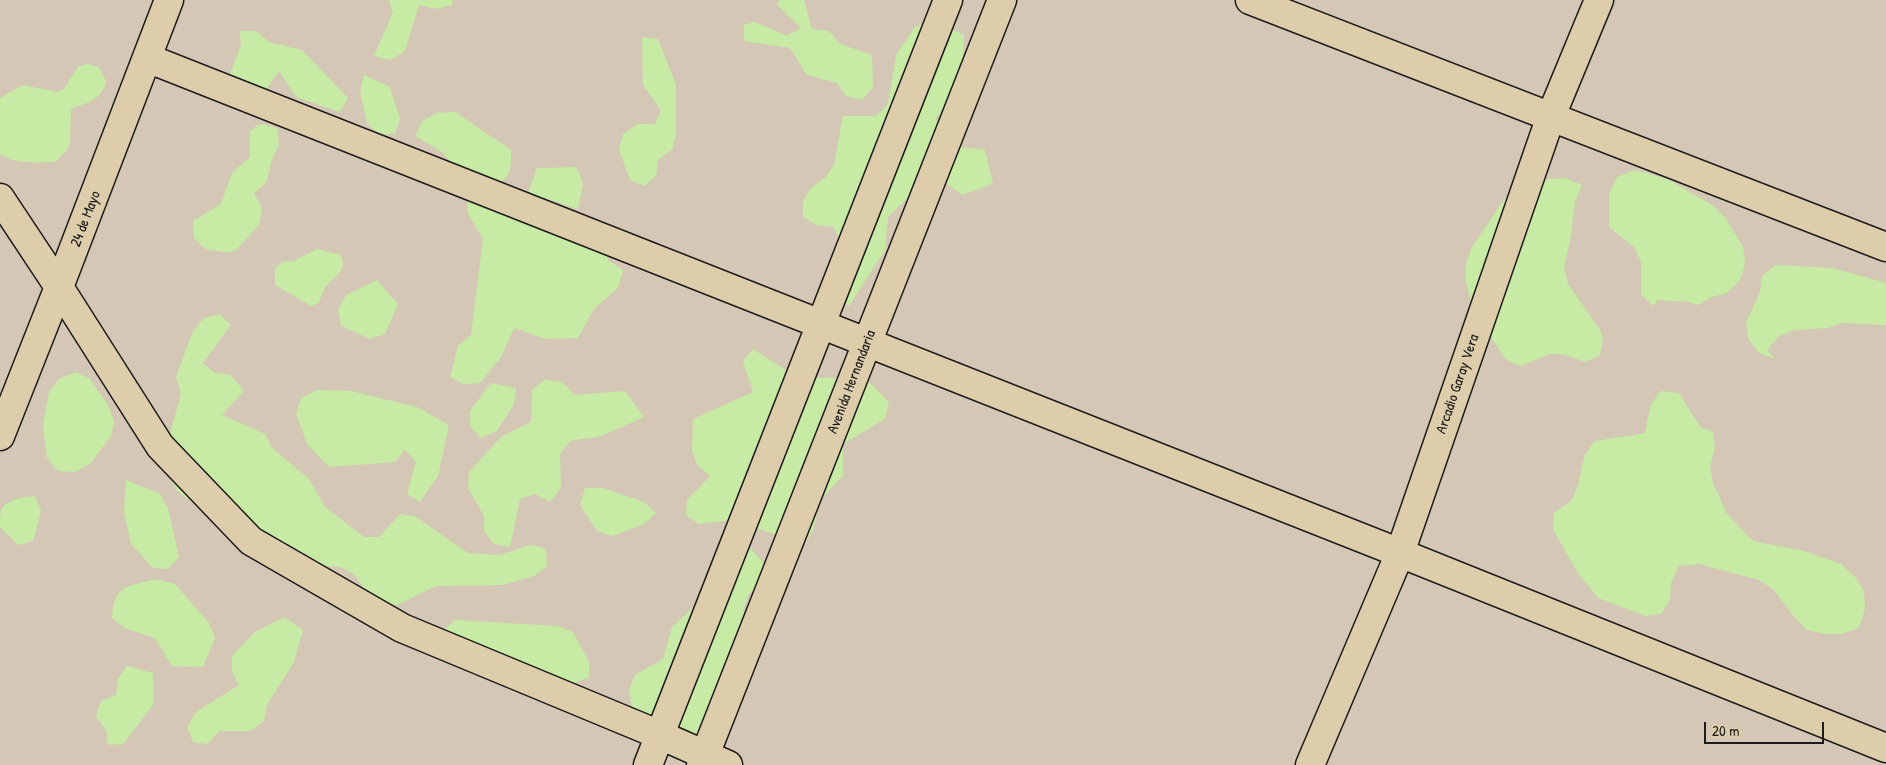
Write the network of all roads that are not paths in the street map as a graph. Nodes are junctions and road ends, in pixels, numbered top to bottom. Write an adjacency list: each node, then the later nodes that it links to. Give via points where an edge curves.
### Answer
1 (169, 0): 6 (street, 24 de Mayo)
2 (948, 0): 11 (street)
3 (1002, 0): 12 (street, Avenida Hernandaria)
4 (1250, 0): 7 (street)
5 (1599, 0): 7 (street, Arcadio Garay Vera)
6 (147, 58): 10 (street, 24 de Mayo); 11 (street)
7 (1551, 116): 9 (street); 14 (street, Arcadio Garay Vera)
8 (0, 198): 10 (street)
9 (1886, 247)
10 (59, 287): 13 (street, 24 de Mayo); 15 (street, via 160,446 251,541 402,628)
11 (820, 324): 12 (street); 15 (street)
12 (868, 343): 14 (street); 17 (street, Avenida Hernandaria)
13 (0, 436)
14 (1400, 553): 16 (street); 19 (street, Arcadio Garay Vera)
15 (660, 735): 17 (street); 18 (street)
16 (1886, 748)
17 (712, 762)
18 (648, 765)
19 (1310, 765)

